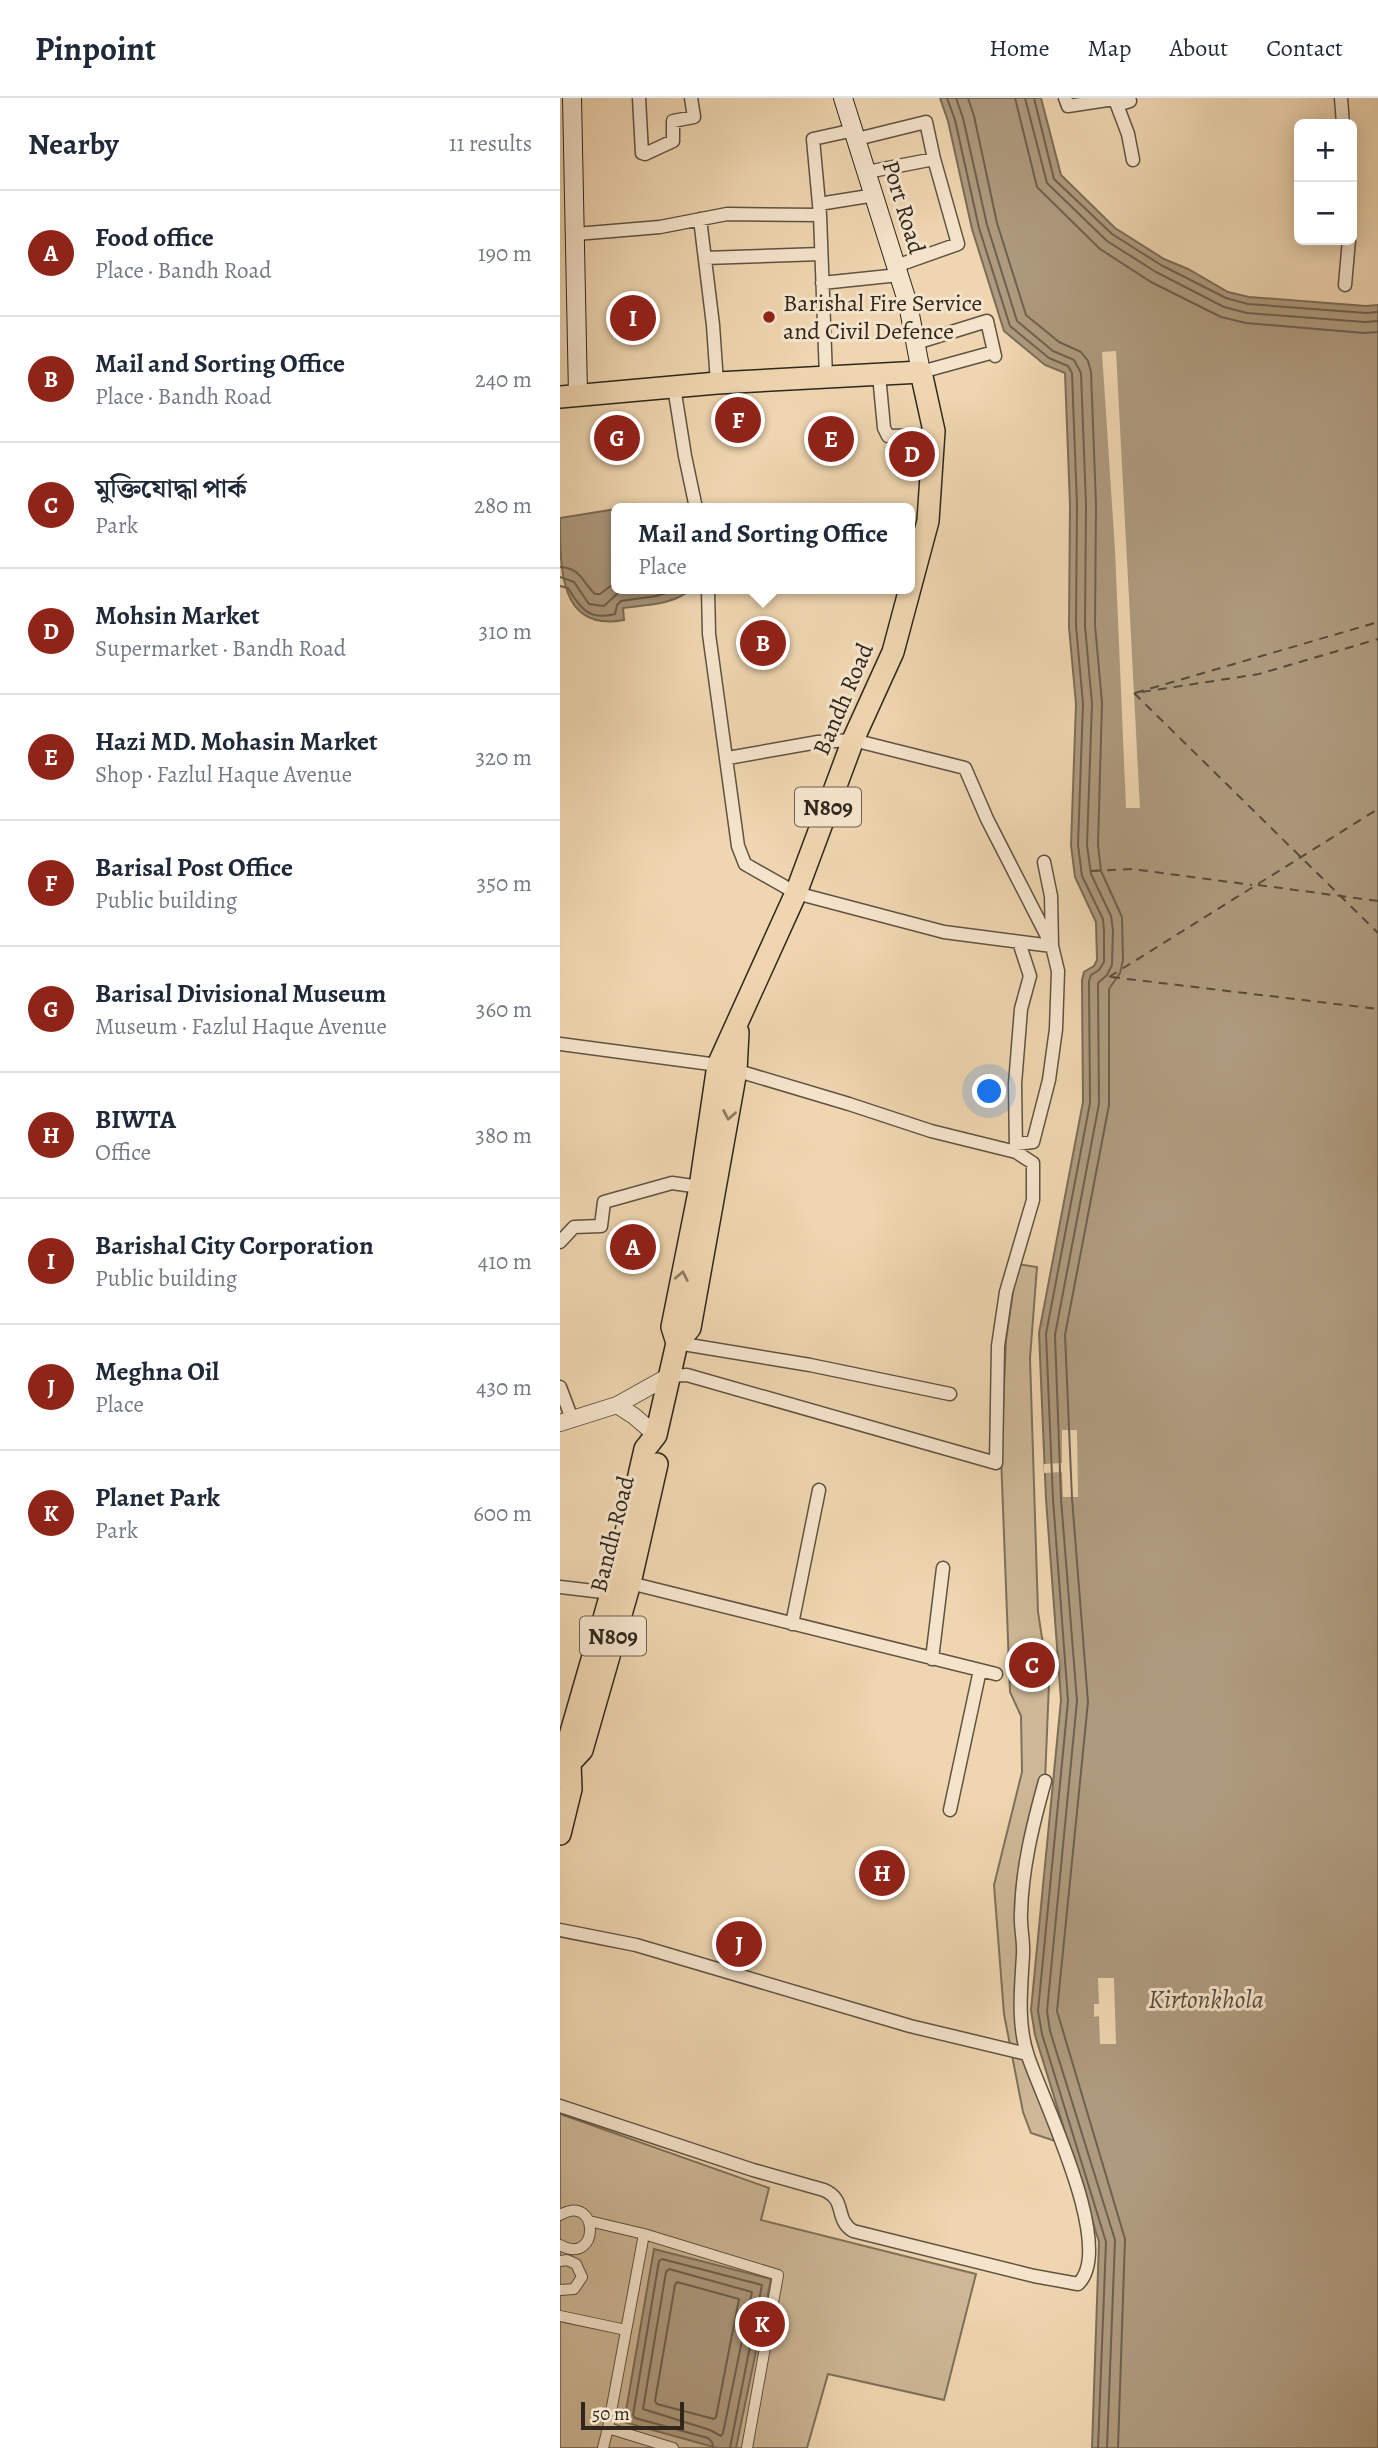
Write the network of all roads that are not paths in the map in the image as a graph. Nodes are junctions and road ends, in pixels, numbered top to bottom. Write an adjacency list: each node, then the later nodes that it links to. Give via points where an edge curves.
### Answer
1 (572, 98): 17 (main road)
2 (639, 98): 3 (street, via 645,154 673,141 673,121 694,117)
3 (691, 98)
4 (843, 98): 10 (main road, Port Road)
5 (1065, 98): 8 (street, via 1068,106 1114,99)
6 (1129, 98): 8 (street)
7 (1340, 98): 9 (street)
8 (1117, 105): 12 (street)
9 (1342, 119)
10 (856, 135): 11 (street, via 926,122); 13 (main road, Port Road); 15 (street, via 813,139)
11 (934, 159): 13 (street); 21 (street, via 958,244)
12 (1133, 160)
13 (867, 172): 14 (main road, Port Road)
14 (875, 195): 15 (street); 21 (main road, Port Road)
15 (819, 210): 16 (street); 19 (street)
16 (700, 219): 17 (street); 20 (street)
17 (576, 234): 30 (main road)
18 (1349, 245): 23 (street)
19 (821, 254): 20 (street); 22 (street)
20 (705, 258): 28 (street)
21 (897, 270): 22 (street); 24 (main road, Port Road)
22 (822, 283): 27 (street)
23 (1345, 285)
24 (916, 343): 25 (main road, Port Road); 25 (street, via 987,321 994,354)
25 (921, 372): 26 (main road); 31 (main road, Bandh Road / N809)
26 (879, 375): 27 (main road); 31 (street, via 888,436)
27 (827, 377): 28 (main road)
28 (717, 383): 29 (main road)
29 (674, 387): 30 (main road); 32 (street)
30 (569, 396)
31 (933, 435): 33 (main road, Bandh Road / N809, via 928,521)
32 (695, 503)
33 (915, 570)
34 (708, 594): 37 (street, via 709,634)
35 (909, 594): 36 (main road, Bandh Road / N809, via 893,652)
36 (853, 740): 37 (street); 39 (main road, Bandh Road / N809); 41 (street, via 965,768)
37 (728, 758): 39 (street, via 738,846 745,864)
38 (1044, 862): 41 (street, via 1051,896)
39 (796, 893): 40 (street, via 944,932); 43 (main road, Bandh Road / N809, via 739,1023)
40 (1019, 942): 41 (street); 44 (street, via 1030,976 1021,1009)
41 (1052, 946): 44 (street, via 1058,979 1049,1080 1033,1142)
42 (560, 1044): 43 (street)
43 (727, 1068): 44 (street, via 931,1131); 45 (main road, Bandh Road / N809); 47 (main road, Bandh Road / N809, one-way to 47, via 690,1328)
44 (1016, 1148): 48 (street, via 1033,1163 1033,1200 1006,1292 998,1346 996,1463 687,1375)
45 (700, 1187): 46 (street, via 672,1183 604,1202 601,1226 574,1227); 47 (main road, Bandh Road / N809, one-way to 45, via 672,1326)
46 (561, 1237)
47 (677, 1343): 48 (main road, Bandh Road / N809); 50 (street)
48 (669, 1376): 51 (street); 53 (main road, Bandh Road / N809)
49 (560, 1387): 52 (street)
50 (950, 1394)
51 (617, 1405): 52 (street); 53 (street)
52 (566, 1421)
53 (656, 1435): 57 (main road, Bandh Road / N809, via 645,1449)
54 (819, 1490): 58 (street)
55 (943, 1568): 59 (street)
56 (560, 1587): 57 (street)
57 (620, 1588): 58 (street); 62 (main road, Bandh Road / N809)
58 (792, 1624): 59 (street)
59 (932, 1659): 60 (street)
60 (980, 1670): 61 (street); 64 (street)
61 (996, 1674)
62 (563, 1768): 65 (main road, Bandh Road / N809, via 571,1789)
63 (1045, 1781): 67 (street, via 1030,1837 1020,1916 1020,2010)
64 (950, 1810)
65 (560, 1834)
66 (560, 1930): 67 (street, via 636,1945 911,2026)
67 (1027, 2054): 68 (street, via 1065,2148 1088,2229 1086,2270 1078,2284 853,2231 844,2222 832,2193)
68 (560, 2106)
69 (560, 2215): 70 (street, via 574,2211)
70 (589, 2221): 71 (street); 73 (street, via 589,2240)
71 (643, 2234): 78 (street); 82 (street, via 778,2275)
72 (560, 2245): 73 (street)
73 (579, 2248): 75 (street)
74 (560, 2261): 75 (street)
75 (576, 2264): 76 (street, via 582,2277 578,2286)
76 (560, 2290)
77 (560, 2316): 78 (street)
78 (626, 2330): 79 (street)
79 (608, 2428): 80 (street); 81 (street)
80 (603, 2448)
81 (673, 2448)
82 (747, 2448)

